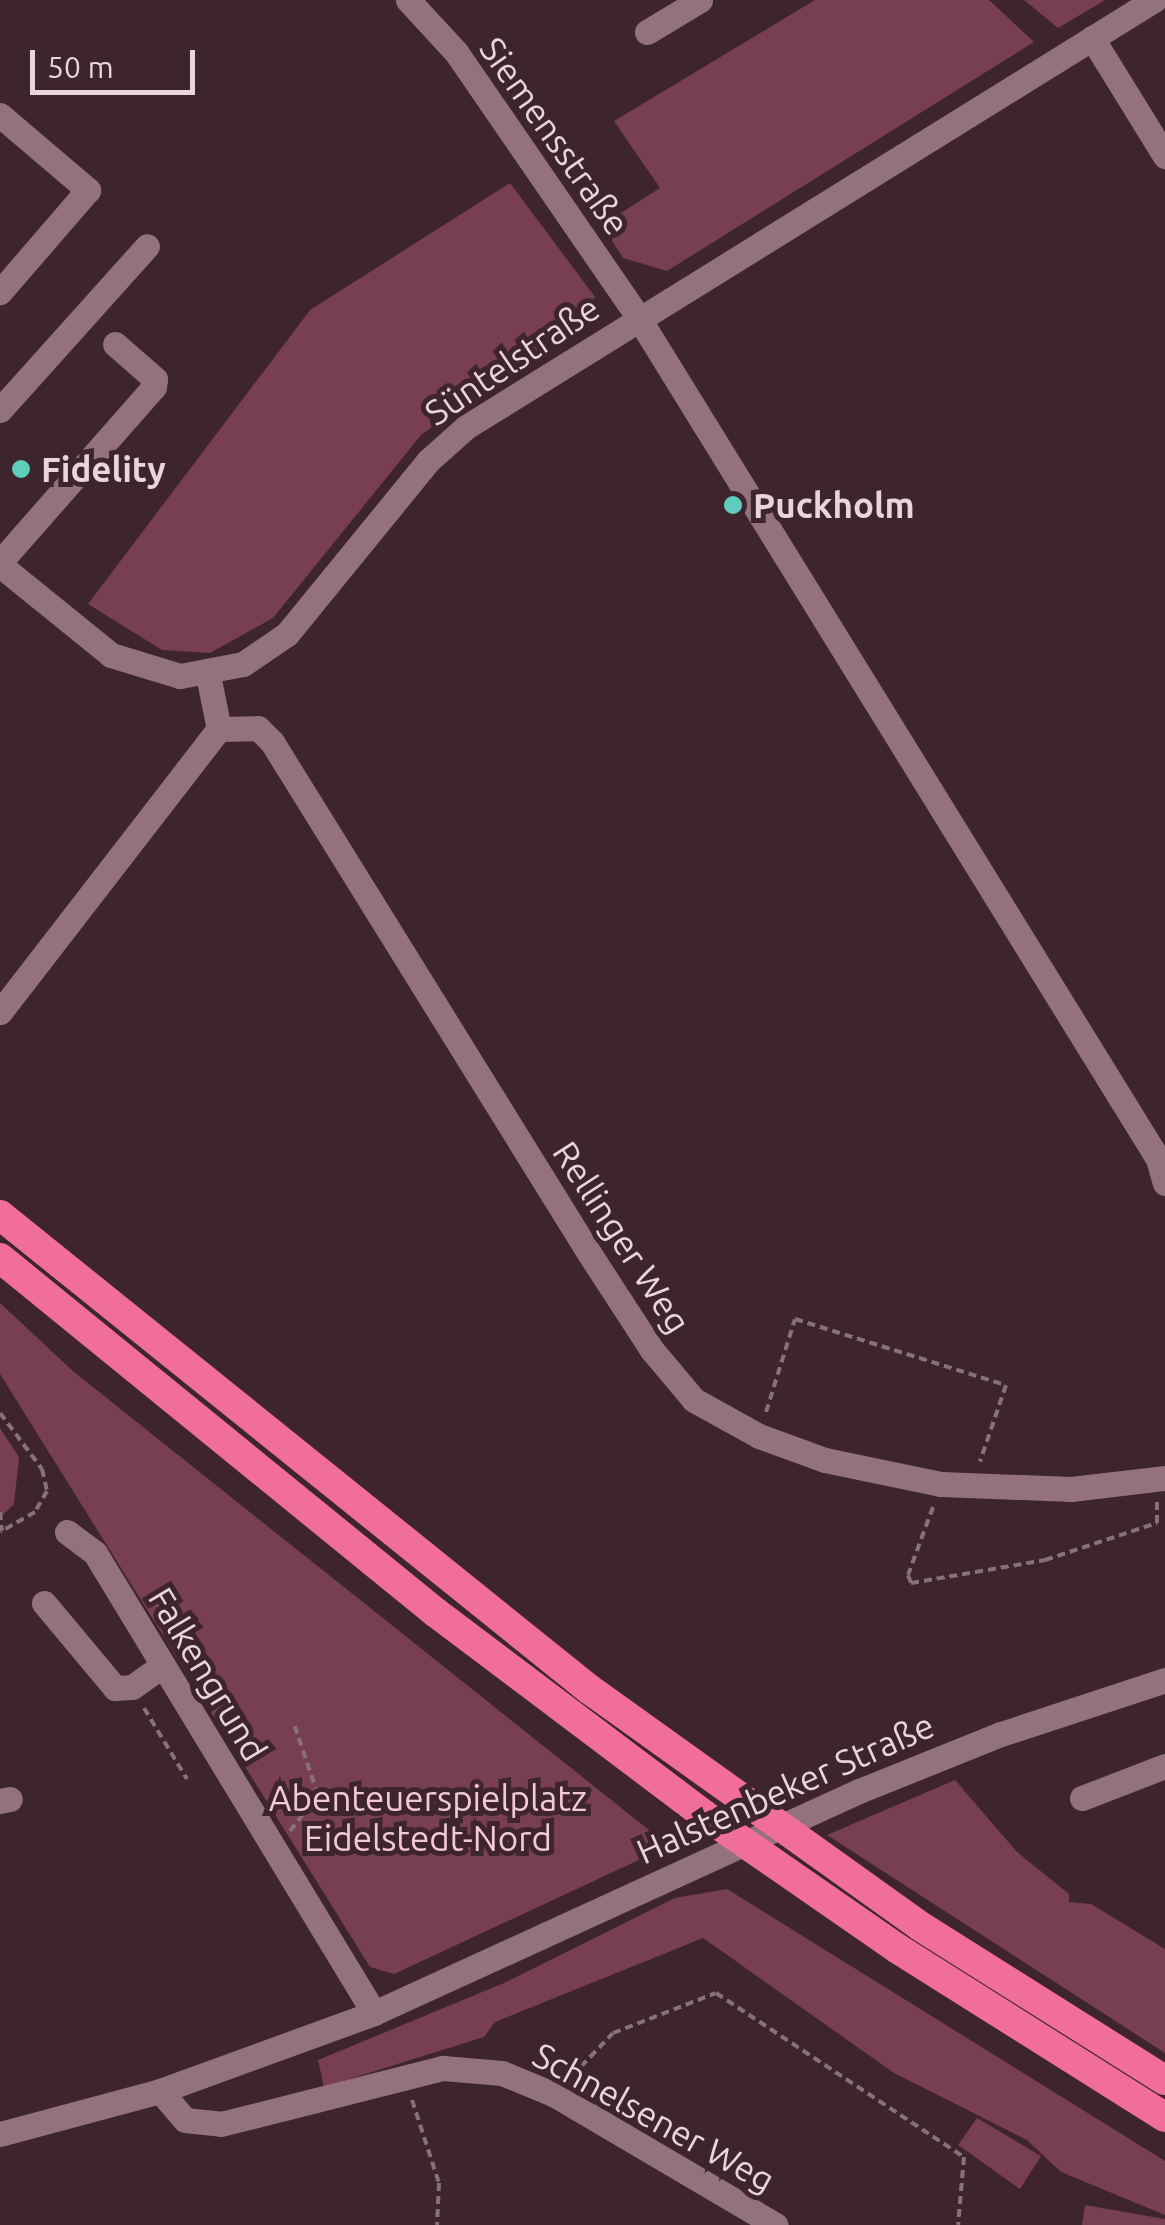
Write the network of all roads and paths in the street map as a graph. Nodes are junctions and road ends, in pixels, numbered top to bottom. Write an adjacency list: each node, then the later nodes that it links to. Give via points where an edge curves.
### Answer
1 (408, 0): 10 (street, Siemensstraße, via 456,52)
2 (700, 0): 4 (street)
3 (1154, 0): 5 (street, Süntelstraße)
4 (647, 32)
5 (1092, 38): 7 (street); 10 (street, Süntelstraße)
6 (0, 115): 9 (street, via 88,190)
7 (1165, 156)
8 (147, 246): 12 (street)
9 (0, 292)
10 (638, 317): 14 (street, Süntelstraße, via 448,440 287,634 243,664); 17 (street)
11 (115, 344): 13 (street, via 155,379 154,387)
12 (0, 410)
13 (0, 563): 14 (street, via 111,655 148,670)
14 (208, 674): 15 (street)
15 (219, 729): 16 (street); 21 (street, Rellinger Weg, via 258,728 272,742 652,1350 694,1400)
16 (0, 1012)
17 (1162, 1166)
18 (0, 1215): 39 (highway, via 456,1586 695,1767 920,1926)
19 (0, 1258): 42 (highway, via 435,1612 688,1803 898,1949)
20 (0, 1414): 26 (path, via 42,1469 47,1490 35,1512)
21 (759, 1436): 23 (street, Rellinger Weg, via 826,1460); 24 (path, via 795,1318 1006,1385)
22 (1160, 1479): 23 (path, via 1157,1522 1045,1560 912,1583 908,1575); 24 (street, Rellinger Weg, via 1071,1489)
23 (941, 1484): 24 (street, Rellinger Weg)
24 (971, 1487)
25 (0, 1512): 26 (path)
26 (1, 1532)
27 (67, 1532): 29 (street, Falkengrund, via 95,1553)
28 (44, 1603): 31 (street, via 104,1681)
29 (162, 1666): 31 (street); 36 (street, Falkengrund)
30 (1165, 1680): 37 (street, Halstenbeker Straße, via 1001,1734 859,1791)
31 (132, 1687): 34 (path)
32 (294, 1724): 36 (path, via 318,1795 302,1820)
33 (1165, 1766): 35 (street)
34 (187, 1779)
35 (1082, 1798)
36 (269, 1846): 37 (street, Falkengrund)
37 (381, 2010): 40 (street)
38 (404, 2076): 40 (street, Schnelsener Weg, via 222,2124 185,2120); 41 (street, Schnelsener Weg, via 482,2069); 44 (path, via 439,2183)
39 (1165, 2080)
40 (160, 2091): 43 (street)
41 (555, 2095): 45 (street, Schnelsener Weg); 46 (path, via 614,2033 716,1993 964,2157)
42 (1165, 2117)
43 (0, 2134)
44 (437, 2225)
45 (776, 2225)
46 (958, 2225)

